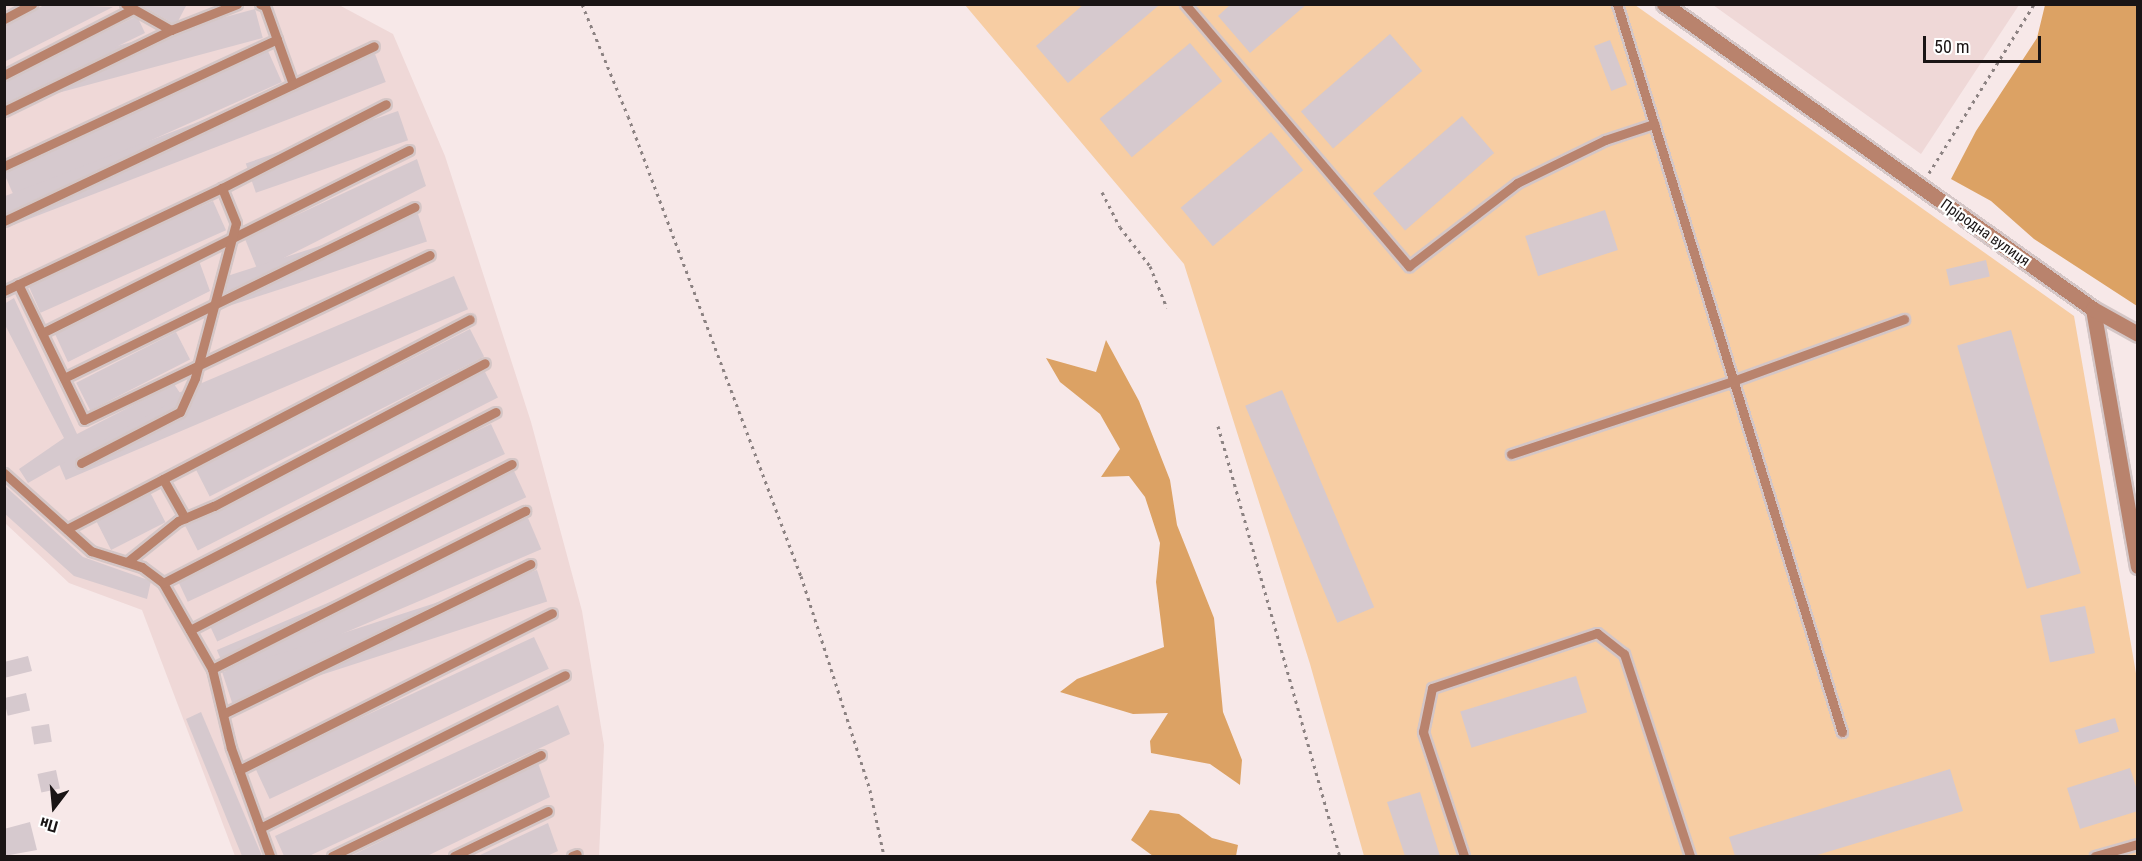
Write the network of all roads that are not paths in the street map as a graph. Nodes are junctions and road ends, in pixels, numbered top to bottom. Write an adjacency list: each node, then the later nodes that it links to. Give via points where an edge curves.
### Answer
1 (32, 4): 8 (lane)
2 (237, 4): 9 (lane)
3 (260, 4): 10 (lane, via 265,6)
4 (1185, 4): 16 (lane, via 1409,266 1517,183 1605,140)
5 (1617, 4): 16 (lane)
6 (1664, 4): 27 (street, Пріродна вулиця)
7 (129, 7): 9 (lane); 12 (lane)
8 (4, 19)
9 (171, 30): 15 (lane)
10 (277, 39): 13 (lane); 18 (lane)
11 (374, 46): 13 (lane)
12 (4, 75)
13 (293, 84): 21 (lane)
14 (386, 104): 19 (lane)
15 (4, 111)
16 (1654, 124): 35 (lane)
17 (409, 150): 22 (lane)
18 (4, 166)
19 (222, 188): 22 (lane, via 237,223); 24 (lane)
20 (415, 207): 26 (lane)
21 (4, 221)
22 (233, 238): 26 (lane); 30 (lane)
23 (430, 255): 33 (lane)
24 (18, 284): 25 (lane); 30 (lane)
25 (4, 291)
26 (215, 304): 33 (lane); 34 (lane)
27 (2092, 309): 31 (street, Пріродна вулиця); 47 (street)
28 (470, 319): 41 (lane)
29 (1904, 319): 35 (lane)
30 (42, 333): 34 (lane)
31 (2138, 334)
32 (485, 363): 43 (lane)
33 (198, 368): 34 (lane, via 84,420); 38 (lane, via 180,412)
34 (64, 378)
35 (1733, 381): 37 (lane); 54 (lane)
36 (496, 412): 48 (lane)
37 (1511, 454)
38 (81, 463)
39 (512, 464): 50 (lane)
40 (4, 473): 44 (lane)
41 (163, 479): 43 (lane); 44 (lane)
42 (525, 511): 51 (lane)
43 (185, 518): 45 (lane)
44 (67, 529): 45 (lane, via 91,551)
45 (127, 562): 48 (lane, via 142,567)
46 (530, 564): 53 (lane)
47 (2138, 566)
48 (163, 583): 50 (lane)
49 (552, 613): 56 (lane)
50 (190, 630): 51 (lane)
51 (212, 669): 53 (lane)
52 (565, 675): 58 (lane)
53 (223, 714): 56 (lane)
54 (1842, 732)
55 (541, 755): 61 (lane)
56 (239, 770): 58 (lane)
57 (548, 811): 62 (lane)
58 (260, 828): 60 (lane)
59 (2138, 844): 65 (lane)
60 (270, 856)
61 (332, 856)
62 (454, 856)
63 (1464, 856): 64 (lane, via 1423,732 1432,688 1597,633 1624,654)
64 (1690, 856)
65 (2095, 856)

